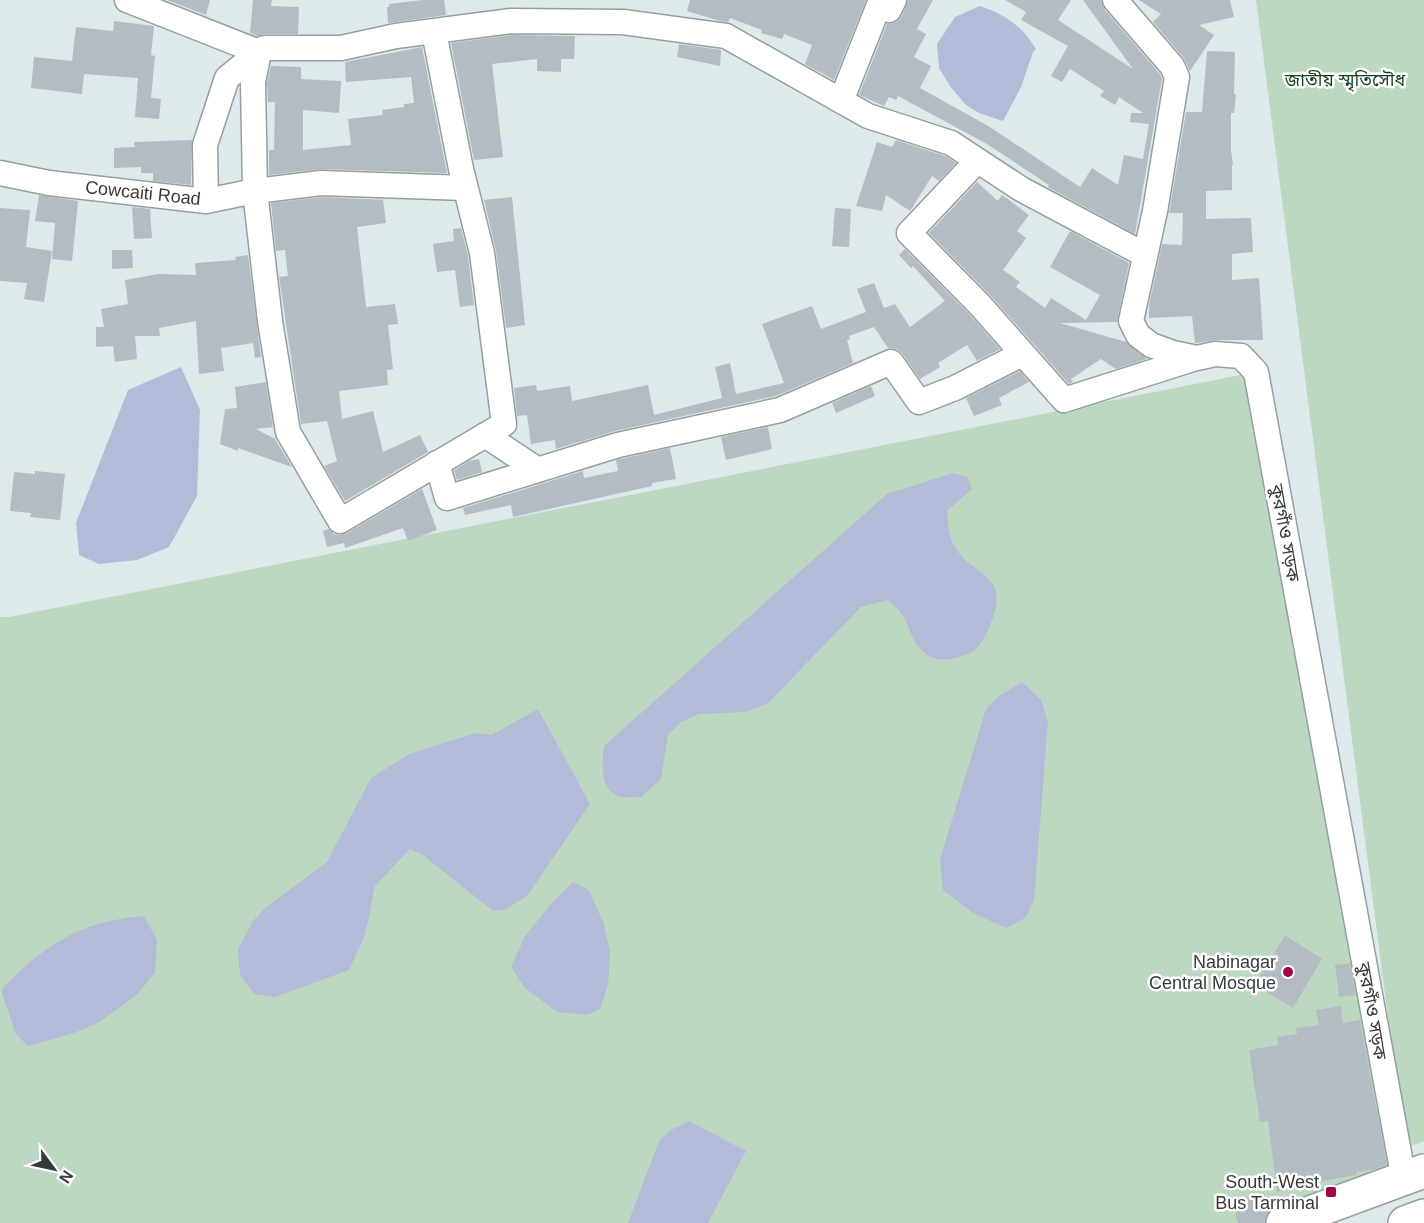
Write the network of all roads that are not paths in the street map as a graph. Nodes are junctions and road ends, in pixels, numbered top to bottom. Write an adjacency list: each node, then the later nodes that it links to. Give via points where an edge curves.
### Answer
1 (128, 0): 5 (street)
2 (894, 0): 6 (street, via 889,9 879,5)
3 (1115, 0): 12 (street, কুরগাঁও সড়ক, via 1172,66 1177,77)
4 (434, 32): 5 (street, via 341,48 264,48); 6 (street, via 511,21 623,22 726,36); 9 (street)
5 (259, 52): 10 (street, via 253,82); 11 (street, via 227,78 206,144)
6 (841, 101): 7 (street, via 868,116 951,143)
7 (978, 161): 12 (street, via 1020,189); 13 (street, via 909,233)
8 (0, 173): 11 (street, Cowcaiti Road, via 49,183)
9 (465, 188): 10 (street, Cowcaiti Road, via 321,183); 15 (street, via 482,253 504,424)
10 (255, 191): 11 (street, Cowcaiti Road); 16 (street, via 288,432 340,521)
11 (206, 201)
12 (1145, 255): 14 (street, কুরগাঁও সড়ক, via 1131,321 1138,335 1151,345)
13 (1022, 354): 14 (street, via 1064,400); 17 (street, via 919,402 891,362 780,410 618,446)
14 (1197, 358): 18 (street, কুরগাঁও সড়ক, via 1215,354 1241,356 1256,372)
15 (485, 435): 16 (street); 17 (street)
16 (437, 463): 17 (street, via 447,498)
17 (538, 470)
18 (1417, 1181): 20 (highway); 21 (highway)
19 (1424, 1216): 22 (highway)
20 (1283, 1223)
21 (1344, 1223)
22 (1405, 1223)

